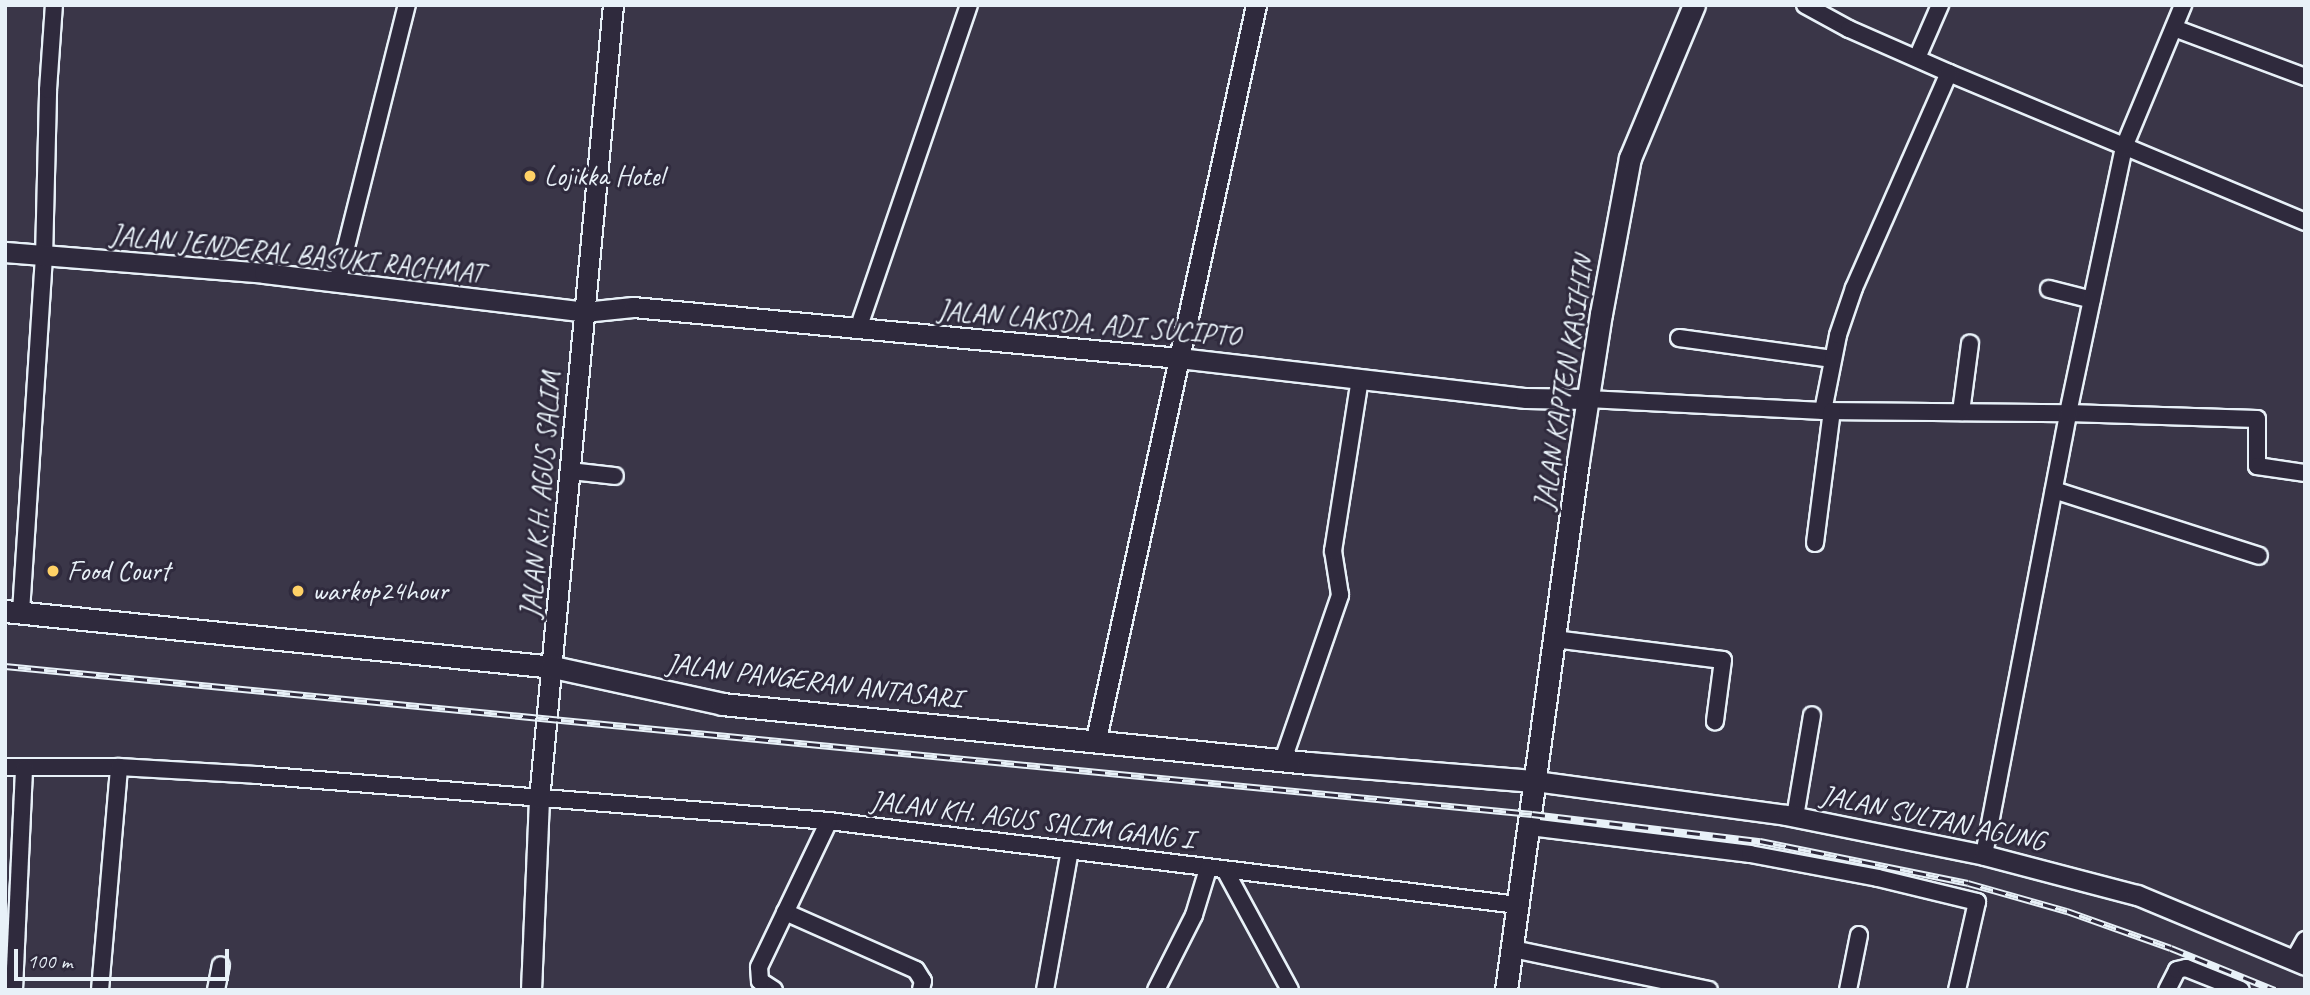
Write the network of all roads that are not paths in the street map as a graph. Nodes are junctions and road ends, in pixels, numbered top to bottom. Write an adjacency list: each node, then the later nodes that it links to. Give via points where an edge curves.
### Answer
1 (407, 5): 18 (street)
2 (613, 5): 21 (street, JALAN K.H. AGUS SALIM)
3 (969, 5): 22 (street)
4 (1256, 5): 25 (street)
5 (1694, 5): 28 (main road, JALAN KAPTEN KASIHIN, via 1630,159)
6 (1805, 5): 11 (street)
7 (1940, 5): 11 (street)
8 (2183, 5): 10 (street)
9 (51, 6): 17 (street)
10 (2174, 28): 13 (street); 14 (street)
11 (1917, 58): 12 (street)
12 (1949, 72): 14 (street); 26 (street, via 1872,242)
13 (2305, 77)
14 (2124, 147): 15 (street); 20 (street)
15 (2305, 222)
16 (5, 252): 17 (street, JALAN JENDERAL BASUKI RACHMAT)
17 (44, 258): 18 (street, JALAN JENDERAL BASUKI RACHMAT, via 264,273); 38 (street)
18 (337, 283): 21 (street, JALAN JENDERAL BASUKI RACHMAT)
19 (2049, 289): 20 (street)
20 (2092, 300): 31 (street)
21 (584, 312): 22 (street, JALAN LAKSDA. ADI SUCIPTO, via 633,307); 32 (street, JALAN K.H. AGUS SALIM)
22 (858, 330): 25 (street, JALAN LAKSDA. ADI SUCIPTO)
23 (1679, 338): 26 (street)
24 (1970, 344): 30 (street)
25 (1179, 358): 27 (street, JALAN LAKSDA. ADI SUCIPTO); 43 (street)
26 (1833, 359): 29 (street)
27 (1360, 379): 28 (street, JALAN LAKSDA. ADI SUCIPTO, via 1526,398); 44 (street, via 1333,551 1340,595)
28 (1588, 400): 29 (street); 39 (main road, JALAN KAPTEN KASIHIN)
29 (1828, 411): 30 (street); 36 (street)
30 (1961, 412): 31 (street)
31 (2068, 412): 33 (street, via 2257,419 2257,466); 35 (street)
32 (571, 471): 34 (street); 40 (street, JALAN K.H. AGUS SALIM)
33 (2305, 473)
34 (615, 476)
35 (2054, 489): 37 (street); 54 (street)
36 (1815, 543)
37 (2259, 556)
38 (13, 612): 40 (main road, JALAN PANGERAN ANTASARI)
39 (1554, 639): 42 (street, via 1723,660); 48 (main road, JALAN KAPTEN KASIHIN)
40 (553, 667): 43 (main road, JALAN PANGERAN ANTASARI, via 722,704); 49 (street, JALAN K.H. AGUS SALIM)
41 (1811, 715): 50 (street)
42 (1715, 721)
43 (1096, 739): 44 (main road, JALAN PANGERAN ANTASARI)
44 (1283, 760): 48 (main road, JALAN PANGERAN ANTASARI)
45 (5, 767): 47 (street, JALAN KH. AGUS SALIM GANG I)
46 (118, 767): 47 (street, JALAN KH. AGUS SALIM GANG I); 49 (street, JALAN KH. AGUS SALIM GANG I); 65 (street)
47 (24, 768): 64 (street)
48 (1535, 781): 50 (street, JALAN SULTAN AGUNG); 52 (main road, JALAN KAPTEN KASIHIN)
49 (539, 799): 51 (street, JALAN KH. AGUS SALIM GANG I); 67 (street, JALAN K.H. AGUS SALIM)
50 (1795, 817): 54 (street, JALAN SULTAN AGUNG)
51 (829, 821): 53 (street, JALAN KH. AGUS SALIM GANG I); 58 (street)
52 (1530, 827): 57 (main road, JALAN KAPTEN KASIHIN); 76 (street, via 1750,854 1977,902)
53 (1070, 850): 55 (street, JALAN KH. AGUS SALIM GANG I); 70 (street)
54 (1984, 855): 62 (street, JALAN SULTAN AGUNG, via 2137,895)
55 (1208, 869): 56 (street, JALAN KH. AGUS SALIM GANG I); 71 (street, via 1194,915)
56 (1226, 872): 57 (street, JALAN KH. AGUS SALIM GANG I); 72 (street)
57 (1518, 905): 61 (main road, JALAN KAPTEN KASIHIN)
58 (785, 912): 68 (street, via 758,974 760,981); 69 (street, via 916,970 923,981)
59 (1859, 936): 75 (street)
60 (2305, 940): 62 (street)
61 (1513, 949): 73 (main road, JALAN KAPTEN KASIHIN); 74 (street)
62 (2299, 962)
63 (221, 965): 66 (street)
64 (14, 990)
65 (100, 990)
66 (216, 990)
67 (531, 990)
68 (774, 990)
69 (921, 990)
70 (1045, 990)
71 (1156, 990)
72 (1290, 990)
73 (1506, 990)
74 (1709, 990)
75 (1848, 990)
76 (1957, 990)
77 (2167, 990): 78 (street, via 2177,970 2186,968)
78 (2241, 990)

